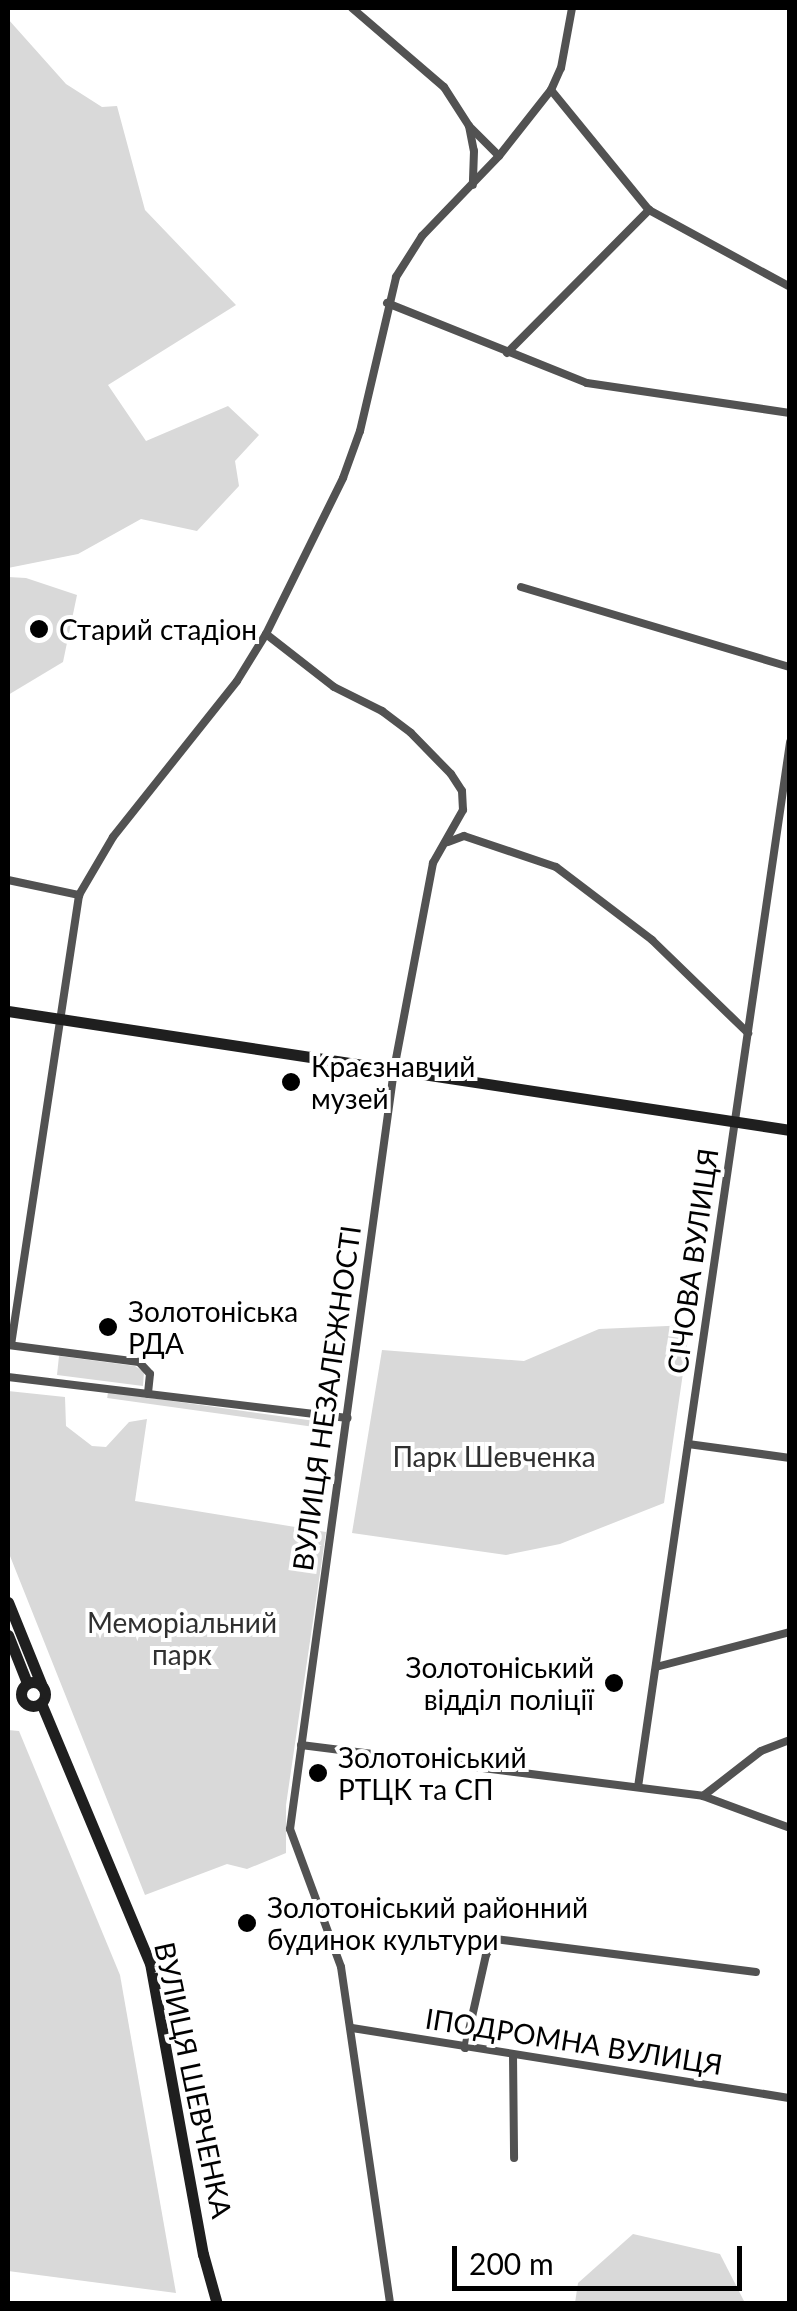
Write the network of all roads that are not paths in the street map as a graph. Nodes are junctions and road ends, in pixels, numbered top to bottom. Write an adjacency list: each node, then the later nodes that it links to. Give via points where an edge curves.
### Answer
1 (352, 8): 4 (street, via 444,87)
2 (572, 8): 3 (street)
3 (550, 90): 5 (street); 7 (street)
4 (468, 126): 5 (street); 6 (street)
5 (499, 156): 6 (street)
6 (473, 185): 9 (street, via 407,255)
7 (649, 210): 8 (street); 10 (street)
8 (790, 287)
9 (387, 303): 10 (street); 13 (street, via 348,462)
10 (507, 354): 11 (street, via 587,384)
11 (790, 414)
12 (521, 588): 14 (street)
13 (266, 634): 16 (street, ВУЛИЦЯ НЕЗАЛЕЖНОСТІ, via 334,687 382,710 462,791 464,810); 18 (street, via 237,681 124,822)
14 (790, 667)
15 (790, 742): 21 (street, СІЧОВА ВУЛИЦЯ)
16 (448, 842): 21 (street, via 464,836 556,867 652,940); 22 (street, ВУЛИЦЯ НЕЗАЛЕЖНОСТІ, via 433,863)
17 (8, 880): 18 (street)
18 (79, 895): 20 (street)
19 (8, 1011): 20 (main road)
20 (58, 1017): 22 (main road); 25 (street)
21 (748, 1033): 23 (street, СІЧОВА ВУЛИЦЯ)
22 (394, 1070): 23 (main road); 28 (street, ВУЛИЦЯ НЕЗАЛЕЖНОСТІ)
23 (735, 1121): 24 (main road); 29 (street, СІЧОВА ВУЛИЦЯ)
24 (790, 1130)
25 (9, 1345): 27 (street, via 139,1362 150,1374)
26 (8, 1376): 27 (street)
27 (148, 1394): 28 (street)
28 (348, 1418): 41 (street, ВУЛИЦЯ НЕЗАЛЕЖНОСТІ)
29 (688, 1444): 30 (street); 34 (street, СІЧОВА ВУЛИЦЯ)
30 (790, 1458)
31 (8, 1602): 36 (main road)
32 (790, 1632): 34 (street)
33 (8, 1636): 35 (main road)
34 (656, 1666): 42 (street, СІЧОВА ВУЛИЦЯ)
35 (27, 1684): 36 (main road); 38 (main road)
36 (42, 1686): 39 (main road)
37 (8, 1696): 38 (main road)
38 (22, 1698): 39 (main road, via 30,1706)
39 (41, 1703): 52 (main road, ВУЛИЦЯ ШЕВЧЕНКА, via 150,1963)
40 (790, 1740): 43 (street, via 761,1751)
41 (301, 1745): 42 (street); 47 (street, ВУЛИЦЯ НЕЗАЛЕЖНОСТІ, via 290,1829 341,1967)
42 (638, 1787): 43 (street)
43 (703, 1796): 44 (street)
44 (785, 1820): 45 (street)
45 (790, 1828)
46 (756, 1972): 48 (street, via 495,1939)
47 (352, 2028): 48 (street, ІПОДРОМНА ВУЛИЦЯ); 53 (street, ВУЛИЦЯ НЕЗАЛЕЖНОСТІ)
48 (465, 2048): 49 (street, ІПОДРОМНА ВУЛИЦЯ)
49 (513, 2055): 50 (street, ІПОДРОМНА ВУЛИЦЯ); 51 (street)
50 (790, 2098)
51 (514, 2158)
52 (217, 2304)
53 (390, 2304)

